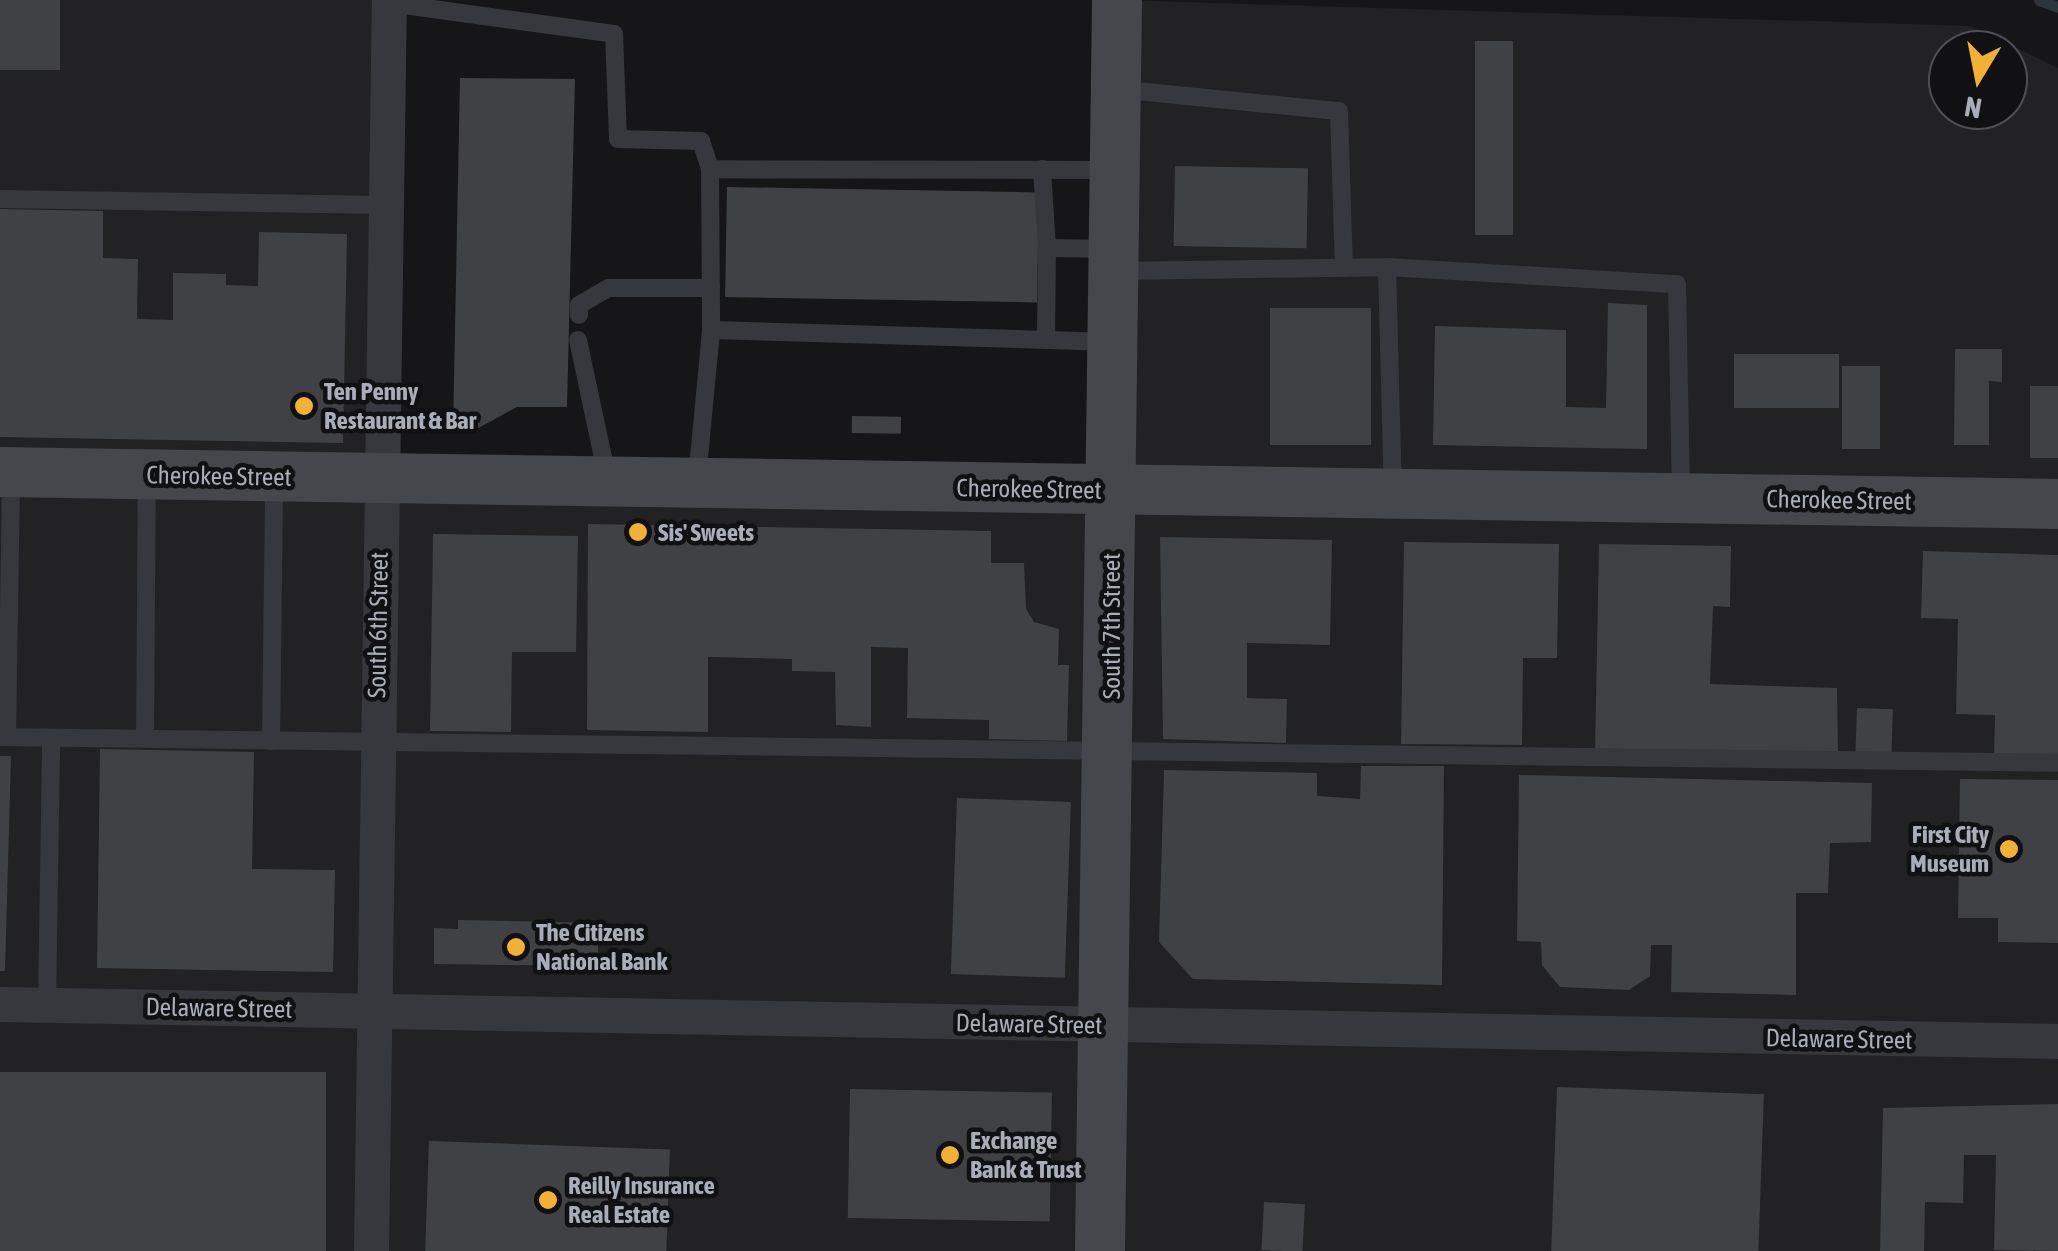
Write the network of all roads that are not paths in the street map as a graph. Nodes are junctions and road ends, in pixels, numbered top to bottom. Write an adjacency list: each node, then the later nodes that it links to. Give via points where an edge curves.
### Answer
1 (1117, 0): 3 (street, South 7th Street)
2 (389, 2): 4 (lane, via 614,34 618,140 700,141); 8 (street, South 6th Street)
3 (1117, 70): 6 (street, South 7th Street); 12 (lane, via 1339,111)
4 (710, 168): 5 (lane); 13 (lane)
5 (1042, 169): 6 (lane); 9 (lane)
6 (1117, 170): 10 (street, South 7th Street)
7 (0, 199): 8 (lane)
8 (386, 205): 22 (street, South 6th Street)
9 (1047, 248): 10 (lane); 17 (lane)
10 (1117, 260): 12 (lane); 18 (street, South 7th Street)
11 (1387, 267): 12 (lane); 26 (lane); 27 (lane, via 1677,284)
12 (1344, 268)
13 (710, 288): 14 (lane, via 608,288 579,305); 15 (lane)
14 (579, 315)
15 (711, 330): 17 (lane); 24 (lane)
16 (578, 340): 23 (lane)
17 (1046, 340): 18 (lane)
18 (1115, 342): 25 (street, South 7th Street)
19 (5, 472): 20 (street, Cherokee Street); 29 (lane)
20 (147, 475): 21 (street, Cherokee Street); 31 (lane)
21 (274, 477): 22 (street, Cherokee Street); 32 (lane)
22 (380, 480): 23 (street, Cherokee Street); 33 (street, South 6th Street)
23 (608, 482): 24 (street, Cherokee Street)
24 (698, 484): 25 (street, Cherokee Street)
25 (1112, 490): 26 (street, Cherokee Street); 34 (street, South 7th Street)
26 (1393, 493): 27 (street, Cherokee Street)
27 (1681, 498): 28 (street, Cherokee Street)
28 (2058, 504)
29 (4, 737): 30 (lane)
30 (51, 738): 31 (lane); 37 (lane)
31 (144, 739): 32 (lane)
32 (271, 740): 33 (lane)
33 (376, 742): 34 (lane); 38 (street, South 6th Street)
34 (1110, 752): 35 (lane); 39 (street, South 7th Street)
35 (2058, 763)
36 (0, 1004): 37 (street, Delaware Street)
37 (47, 1004): 38 (street, Delaware Street)
38 (373, 1011): 39 (street, Delaware Street); 41 (street, South 6th Street)
39 (1104, 1025): 40 (street, Delaware Street); 42 (street, South 7th Street)
40 (2058, 1041)
41 (371, 1251)
42 (1100, 1251)

